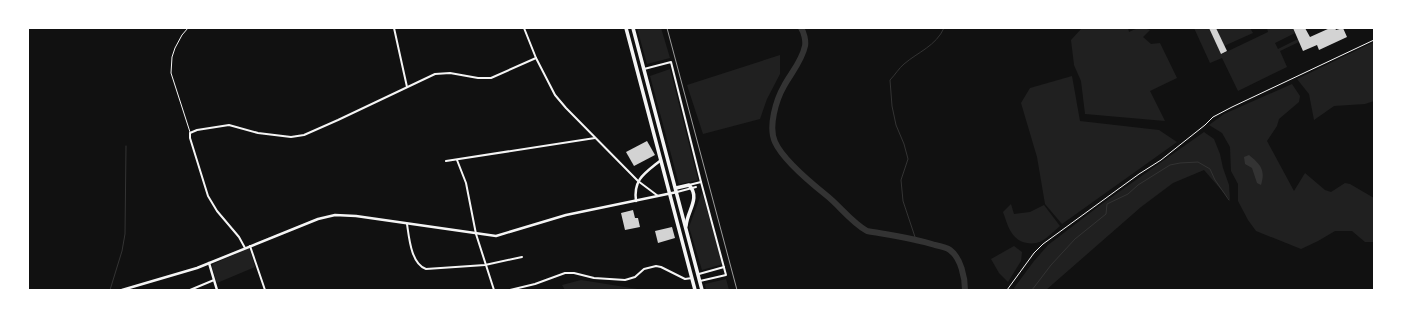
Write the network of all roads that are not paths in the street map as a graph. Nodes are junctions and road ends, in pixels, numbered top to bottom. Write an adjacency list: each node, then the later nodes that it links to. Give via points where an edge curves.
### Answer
1 (188, 28): 9 (lane, via 175,48 171,73)
2 (394, 28): 8 (street)
3 (524, 28): 6 (street)
4 (626, 28): 11 (highway)
5 (633, 28): 7 (highway)
6 (536, 58): 8 (street, via 491,78 450,73 435,74); 10 (street, via 555,95)
7 (644, 69): 15 (street, via 671,62); 17 (highway)
8 (407, 87): 9 (street, via 304,135 291,137 258,133 229,125)
9 (190, 133): 25 (street, via 208,196)
10 (595, 138): 12 (street); 14 (street)
11 (661, 159): 14 (street); 18 (highway)
12 (457, 160): 13 (street); 23 (street, via 466,183)
13 (446, 161)
14 (638, 181): 19 (street); 20 (street)
15 (701, 182): 16 (street); 16 (street); 29 (street)
16 (693, 188): 17 (highway); 22 (highway, via 694,197)
17 (677, 190): 18 (street); 22 (highway)
18 (670, 193): 19 (street); 31 (highway)
19 (658, 196): 20 (street)
20 (636, 201): 23 (street, via 566,216 496,236)
21 (407, 224): 23 (street); 24 (street, via 335,215 318,218); 28 (street, via 413,252 421,267 426,269)
22 (686, 229): 30 (highway)
23 (476, 234): 28 (street)
24 (250, 246): 25 (street); 37 (street)
25 (245, 248): 27 (street)
26 (522, 257): 28 (street)
27 (209, 263): 32 (street); 34 (street)
28 (485, 265): 38 (street)
29 (724, 267): 30 (street); 33 (street, via 726,275)
30 (698, 274): 33 (highway)
31 (692, 278): 39 (street, via 685,279 656,266 644,269 625,280 565,273); 40 (highway)
32 (214, 280): 35 (street); 36 (street)
33 (700, 281): 41 (highway)
34 (122, 290)
35 (190, 290)
36 (217, 290)
37 (265, 290)
38 (494, 290)
39 (510, 290)
40 (695, 290)
41 (702, 290)

